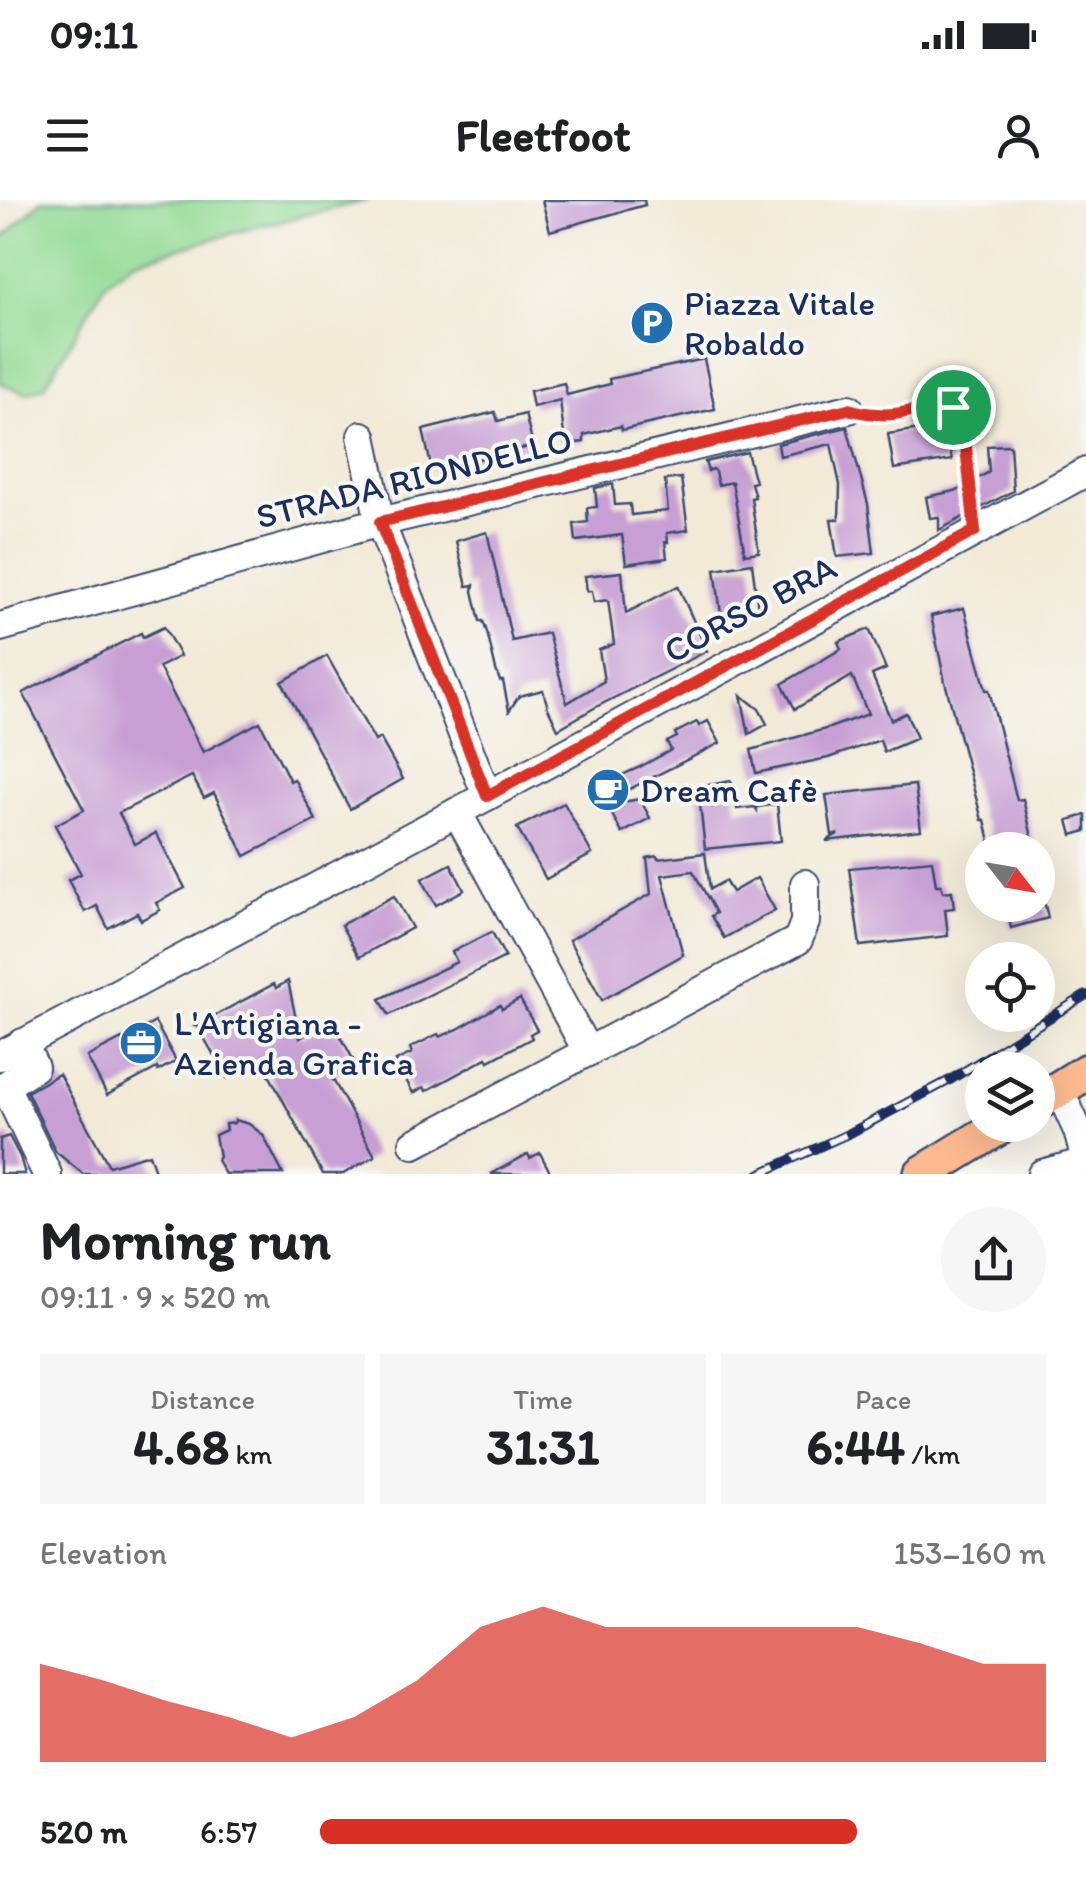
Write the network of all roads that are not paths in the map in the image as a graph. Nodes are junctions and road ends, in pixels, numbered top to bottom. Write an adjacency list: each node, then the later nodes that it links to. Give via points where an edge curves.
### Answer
1 (848, 409): 4 (street, STRADA RIONDELLO)
2 (362, 436): 4 (street)
3 (1084, 482): 6 (street, CORSO BRA, via 975,531)
4 (380, 522): 5 (street, STRADA RIONDELLO); 6 (street)
5 (0, 626)
6 (487, 796): 7 (street, CORSO BRA)
7 (456, 812): 9 (street, CORSO BRA); 10 (street)
8 (805, 884): 10 (street, via 798,940)
9 (12, 1050): 15 (street, via 34,1067 5,1086)
10 (588, 1052): 13 (street)
11 (1061, 1087): 14 (street)
12 (974, 1142): 16 (main road)
13 (414, 1144)
14 (1086, 1161): 17 (street)
15 (47, 1174)
16 (922, 1174)
17 (1042, 1174)

